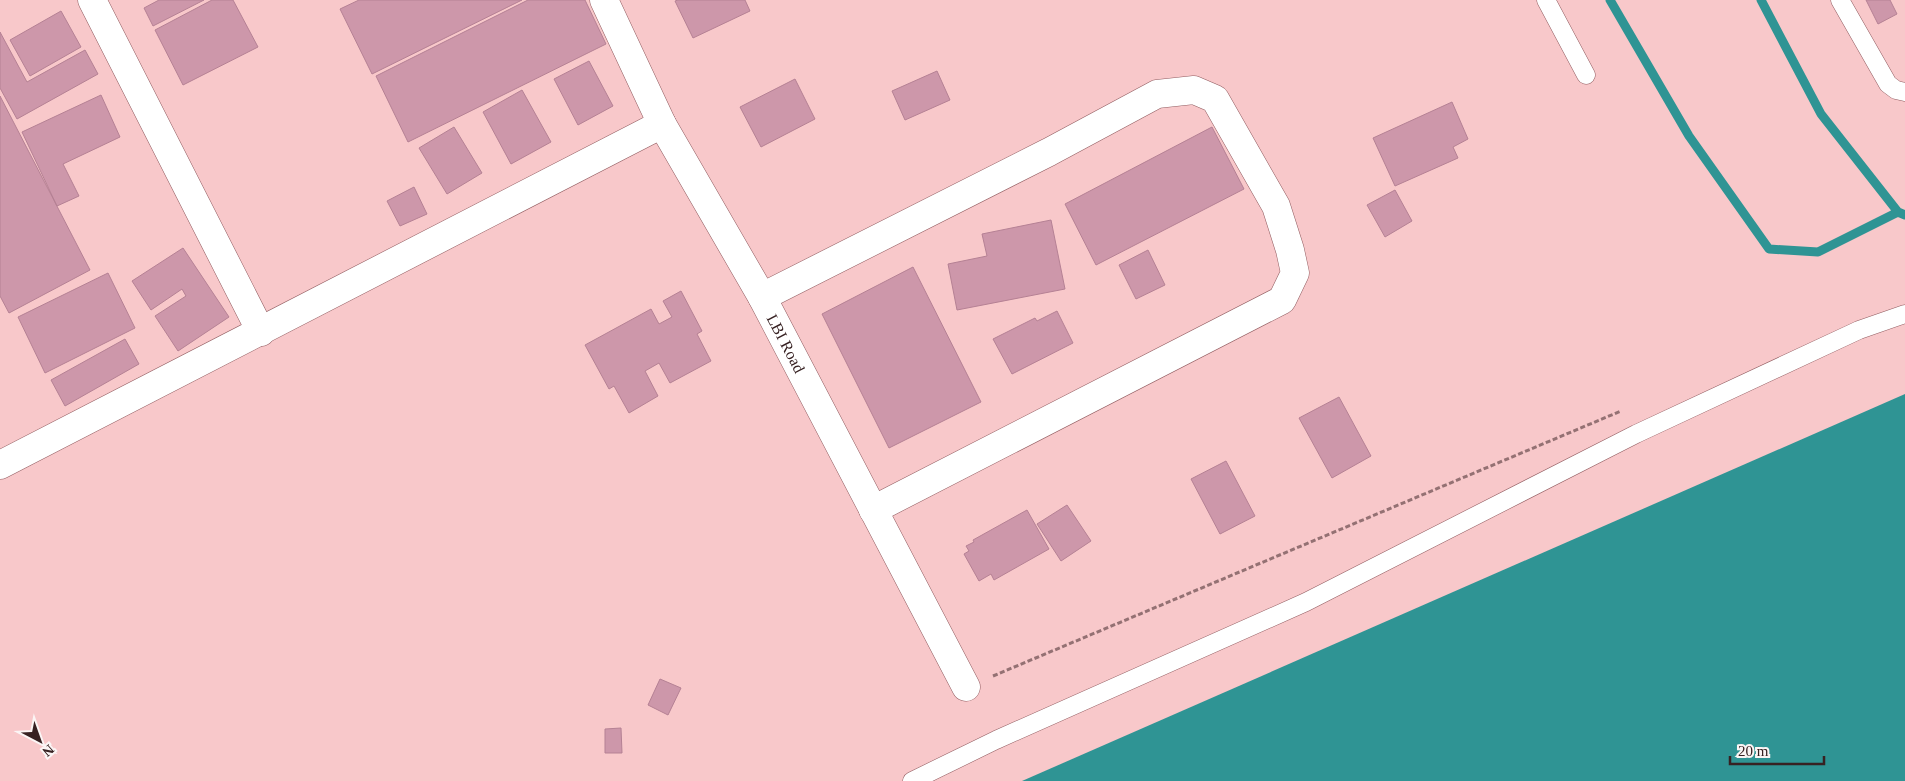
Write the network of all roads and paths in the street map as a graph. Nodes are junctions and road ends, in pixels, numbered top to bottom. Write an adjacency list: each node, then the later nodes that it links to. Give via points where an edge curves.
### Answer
1 (92, 0): 10 (street)
2 (604, 0): 7 (street, LBI Road)
3 (1546, 0): 5 (lane)
4 (1840, 0): 6 (lane, via 1888,84)
5 (1586, 75)
6 (1905, 92)
7 (662, 124): 8 (street, LBI Road); 10 (street)
8 (762, 297): 13 (street, LBI Road); 13 (street, via 1157,94 1194,90 1215,99 1276,206 1295,274 1282,300)
9 (1905, 314): 15 (lane, via 1859,330 1636,434 1306,602 996,740)
10 (261, 332): 12 (street)
11 (1624, 410): 14 (path)
12 (0, 465)
13 (873, 510): 14 (street, LBI Road)
14 (966, 687)
15 (912, 781)

